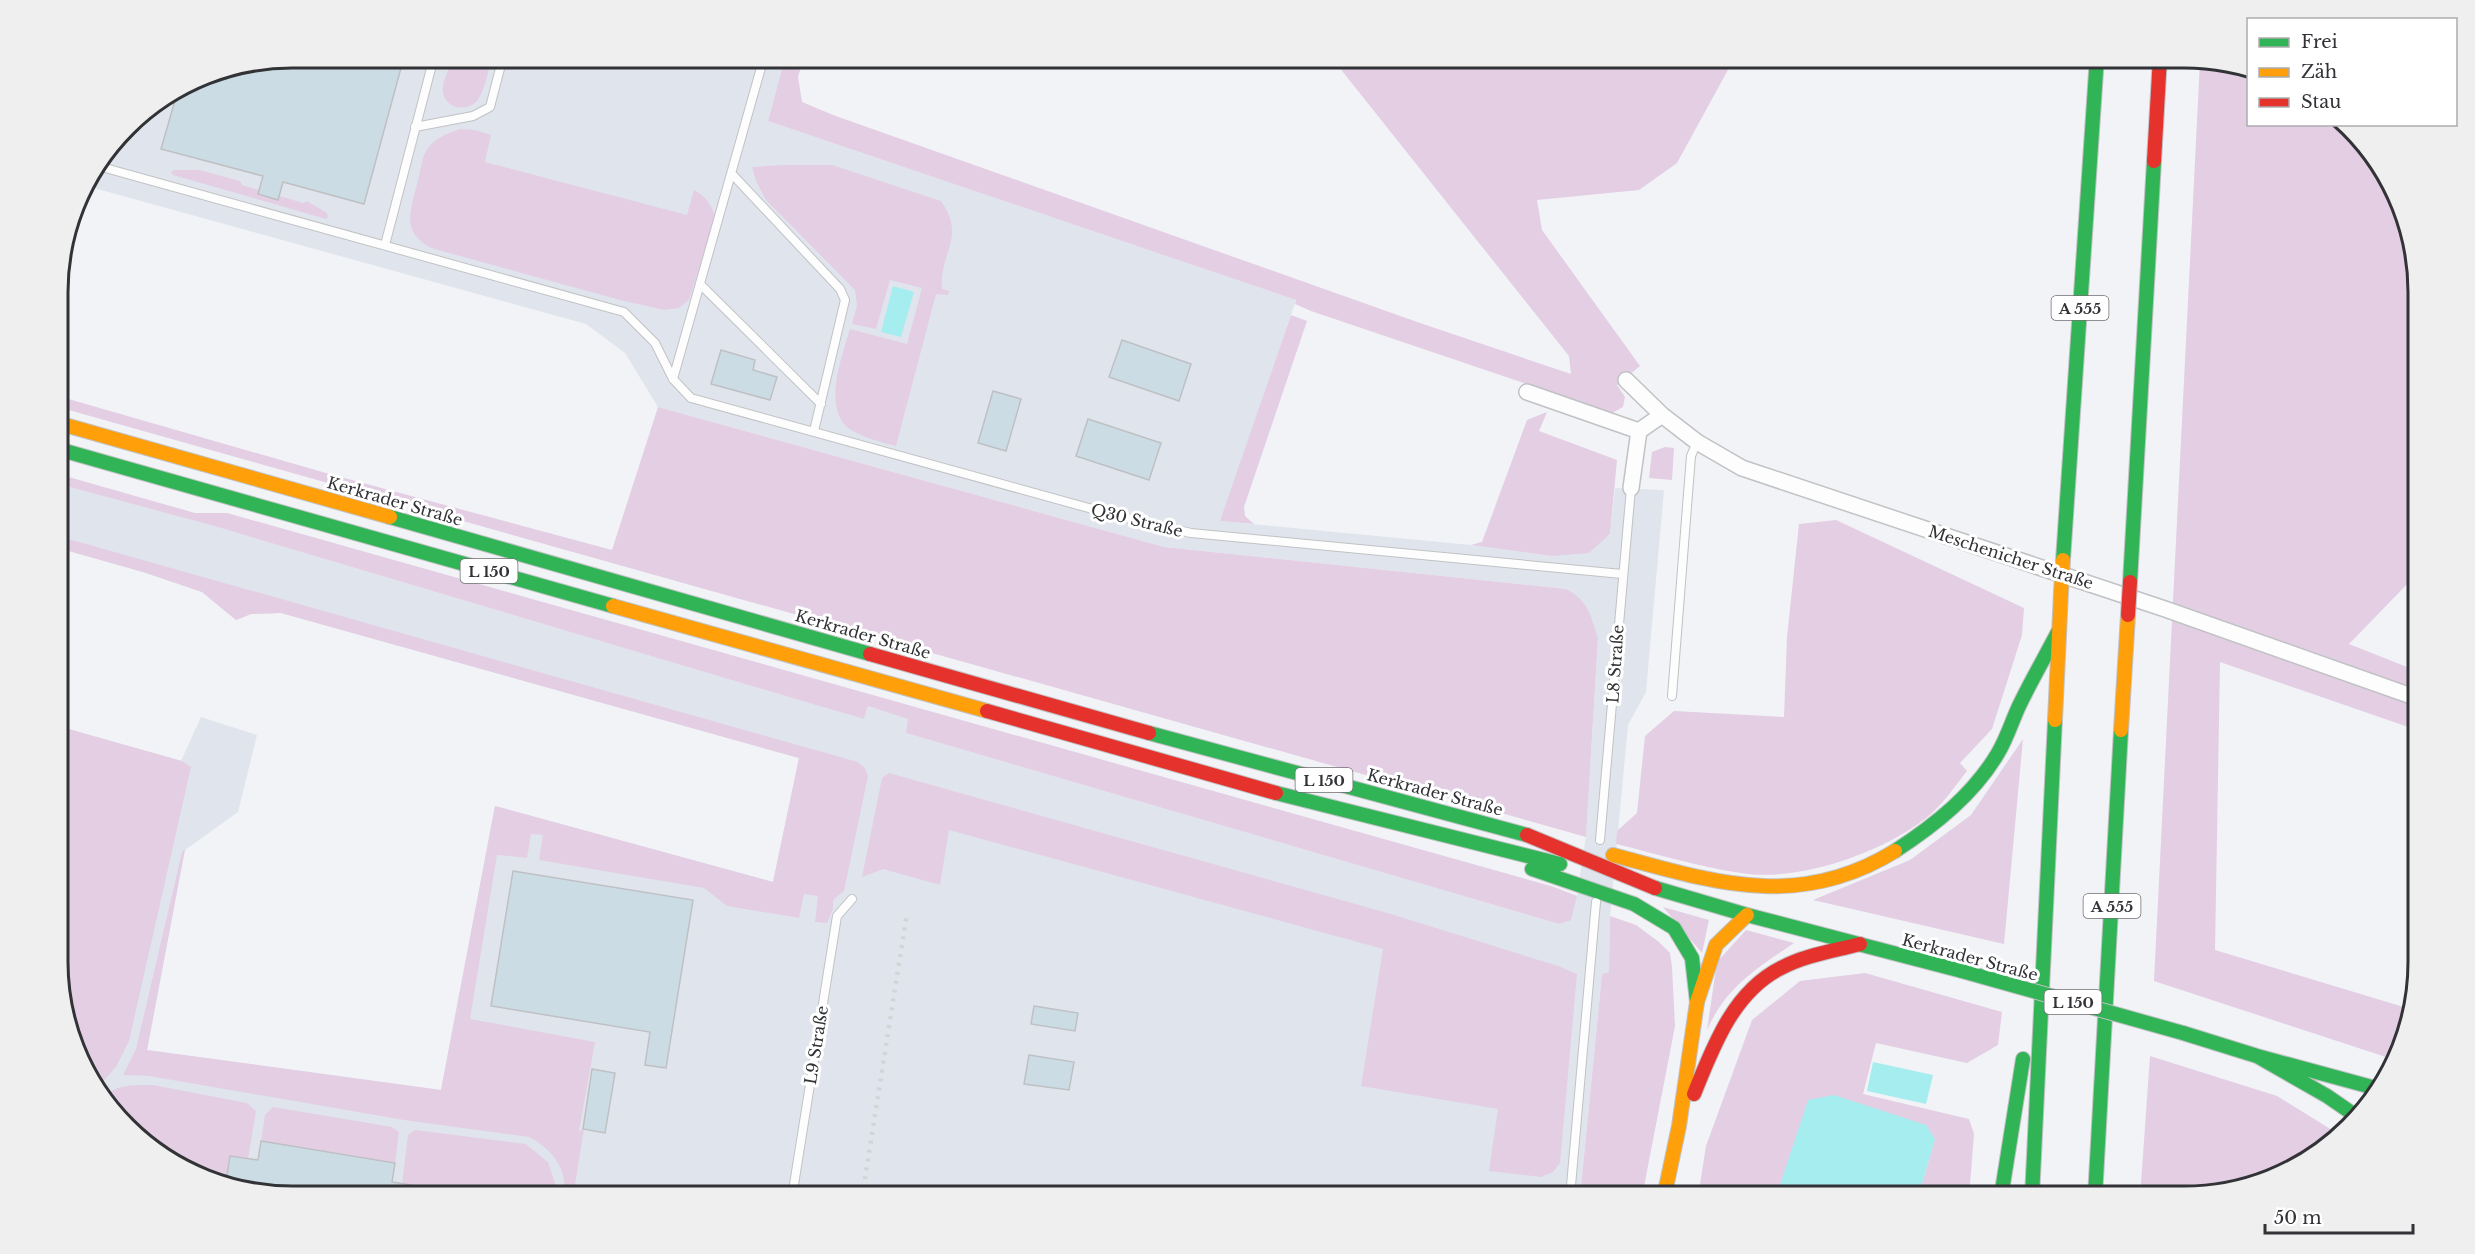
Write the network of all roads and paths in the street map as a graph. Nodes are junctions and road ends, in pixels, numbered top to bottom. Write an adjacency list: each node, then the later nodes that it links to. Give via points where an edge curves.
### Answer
1 (431, 68): 6 (lane)
2 (501, 68): 6 (lane, via 490,107 473,116)
3 (761, 68): 8 (lane)
4 (2096, 68): 23 (main road, A 555, bridge)
5 (2159, 68): 45 (main road, A 555, bridge)
6 (415, 128): 9 (lane)
7 (104, 168): 9 (lane)
8 (732, 174): 10 (lane); 14 (lane, via 840,289 845,300)
9 (385, 245): 11 (lane, via 624,312 655,343)
10 (701, 285): 11 (lane); 14 (lane)
11 (673, 379): 17 (lane, Q30 Straße, via 691,398)
12 (1626, 380): 15 (street, Meschenicher Straße)
13 (1527, 392): 18 (street)
14 (821, 404): 17 (lane)
15 (1662, 415): 18 (street); 19 (street, Meschenicher Straße)
16 (68, 426): 27 (main road, Kerkrader Straße / L 150, via 1127,727)
17 (814, 431): 22 (lane, Q30 Straße, via 1191,533)
18 (1639, 431): 21 (street)
19 (1697, 442): 24 (street, Meschenicher Straße, via 1742,468); 25 (lane, via 1691,456)
20 (68, 452): 26 (main road, Kerkrader Straße / L 150)
21 (1631, 488): 22 (lane, L8 Straße)
22 (1622, 574): 28 (lane, L8 Straße)
23 (2058, 632): 27 (main road, via 1996,756 1977,781 1917,837 1886,857 1853,871 1786,886 1733,885); 33 (main road, A 555)
24 (2408, 695)
25 (1672, 696)
26 (1294, 798): 29 (main road, Kerkrader Straße / L 150); 35 (main road, via 1634,904 1674,928 1692,958)
27 (1521, 832): 29 (main road, Kerkrader Straße / L 150)
28 (1600, 840)
29 (1655, 888): 32 (main road, Kerkrader Straße / L 150)
30 (852, 899): 40 (lane, L9 Straße, via 837,916)
31 (1596, 902): 41 (lane)
32 (1747, 915): 34 (main road, Kerkrader Straße / L 150); 35 (main road, via 1716,945)
33 (2045, 918): 43 (main road); 44 (main road, A 555)
34 (1860, 944): 36 (main road, Kerkrader Straße / L 150, bridge); 39 (main road, via 1780,968 1749,991 1723,1028)
35 (1697, 1002): 39 (main road)
36 (2257, 1056): 37 (main road, Kerkrader Straße / L 150); 38 (main road)
37 (2370, 1087)
38 (2350, 1112)
39 (1679, 1126): 42 (main road)
40 (794, 1186)
41 (1571, 1186)
42 (1666, 1186)
43 (2003, 1186)
44 (2033, 1186)
45 (2096, 1186)

